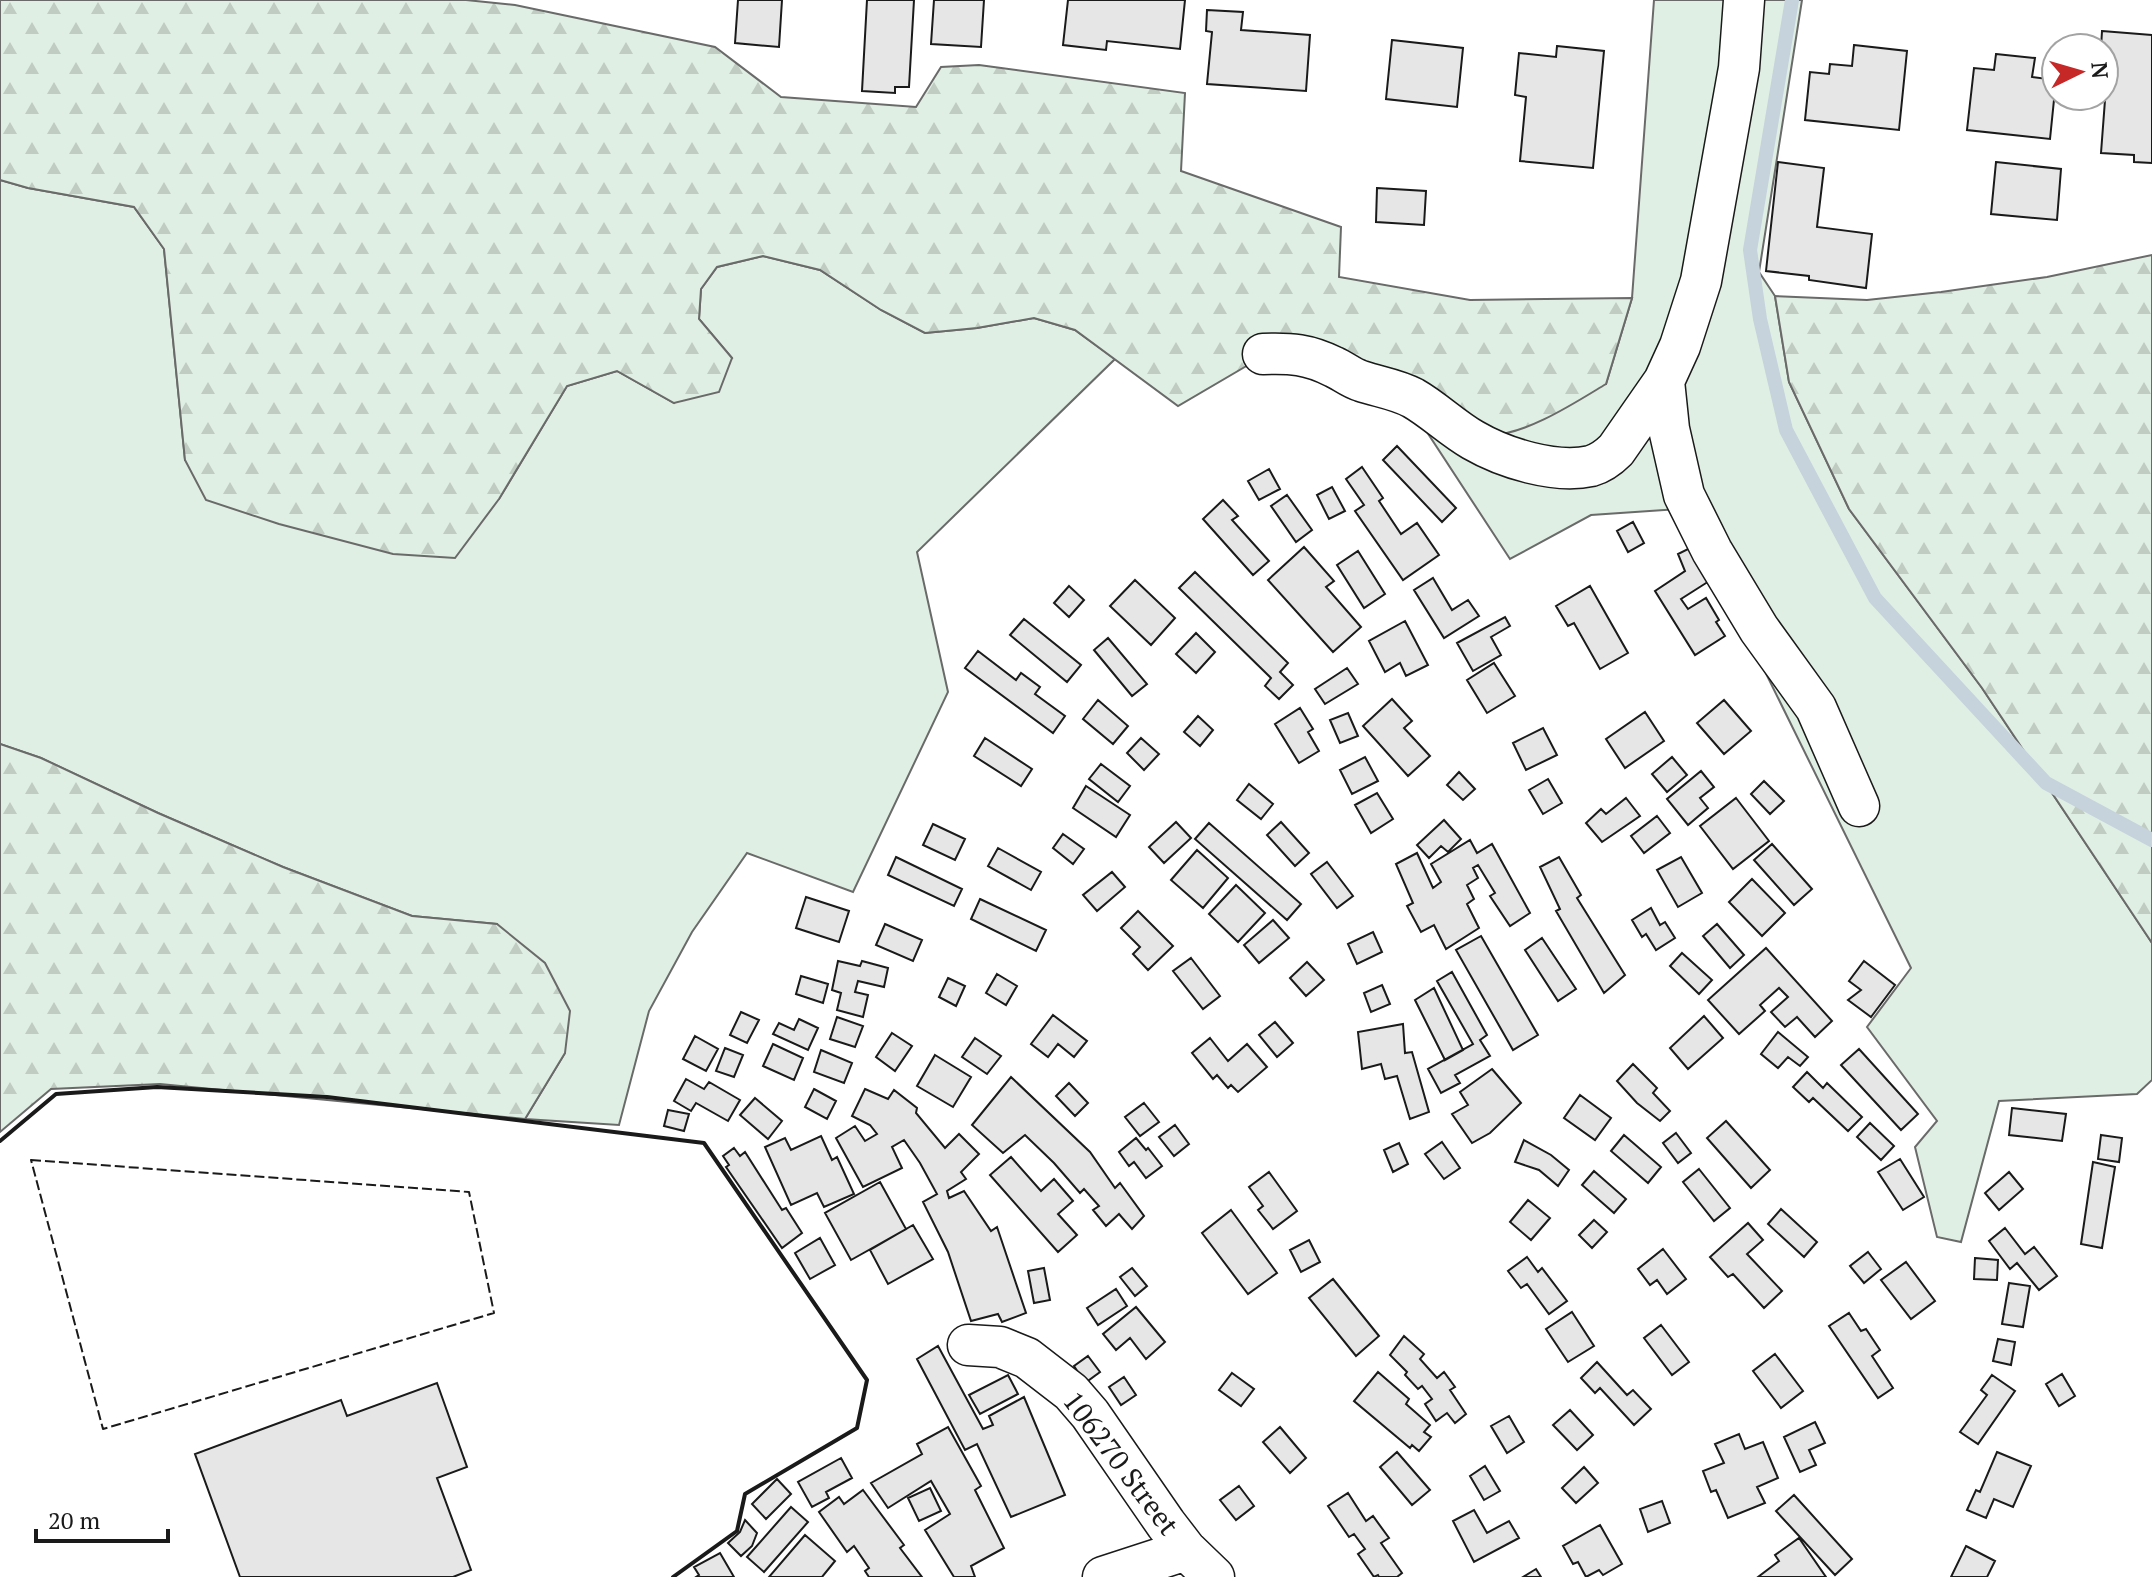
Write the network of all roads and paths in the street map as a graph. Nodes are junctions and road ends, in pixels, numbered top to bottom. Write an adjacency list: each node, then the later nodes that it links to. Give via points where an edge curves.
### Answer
1 (1744, 0): 3 (street, via 1739,68 1701,281)
2 (1263, 354): 3 (street, via 1314,358 1360,381 1392,388 1514,459 1577,468 1616,450)
3 (1664, 381): 4 (street, via 1684,495 1759,629 1816,708)
4 (1859, 806)
5 (968, 1345): 6 (street, 106270 Street, via 1000,1347 1027,1358 1071,1392)
6 (1200, 1563): 7 (street)
7 (1103, 1577)

